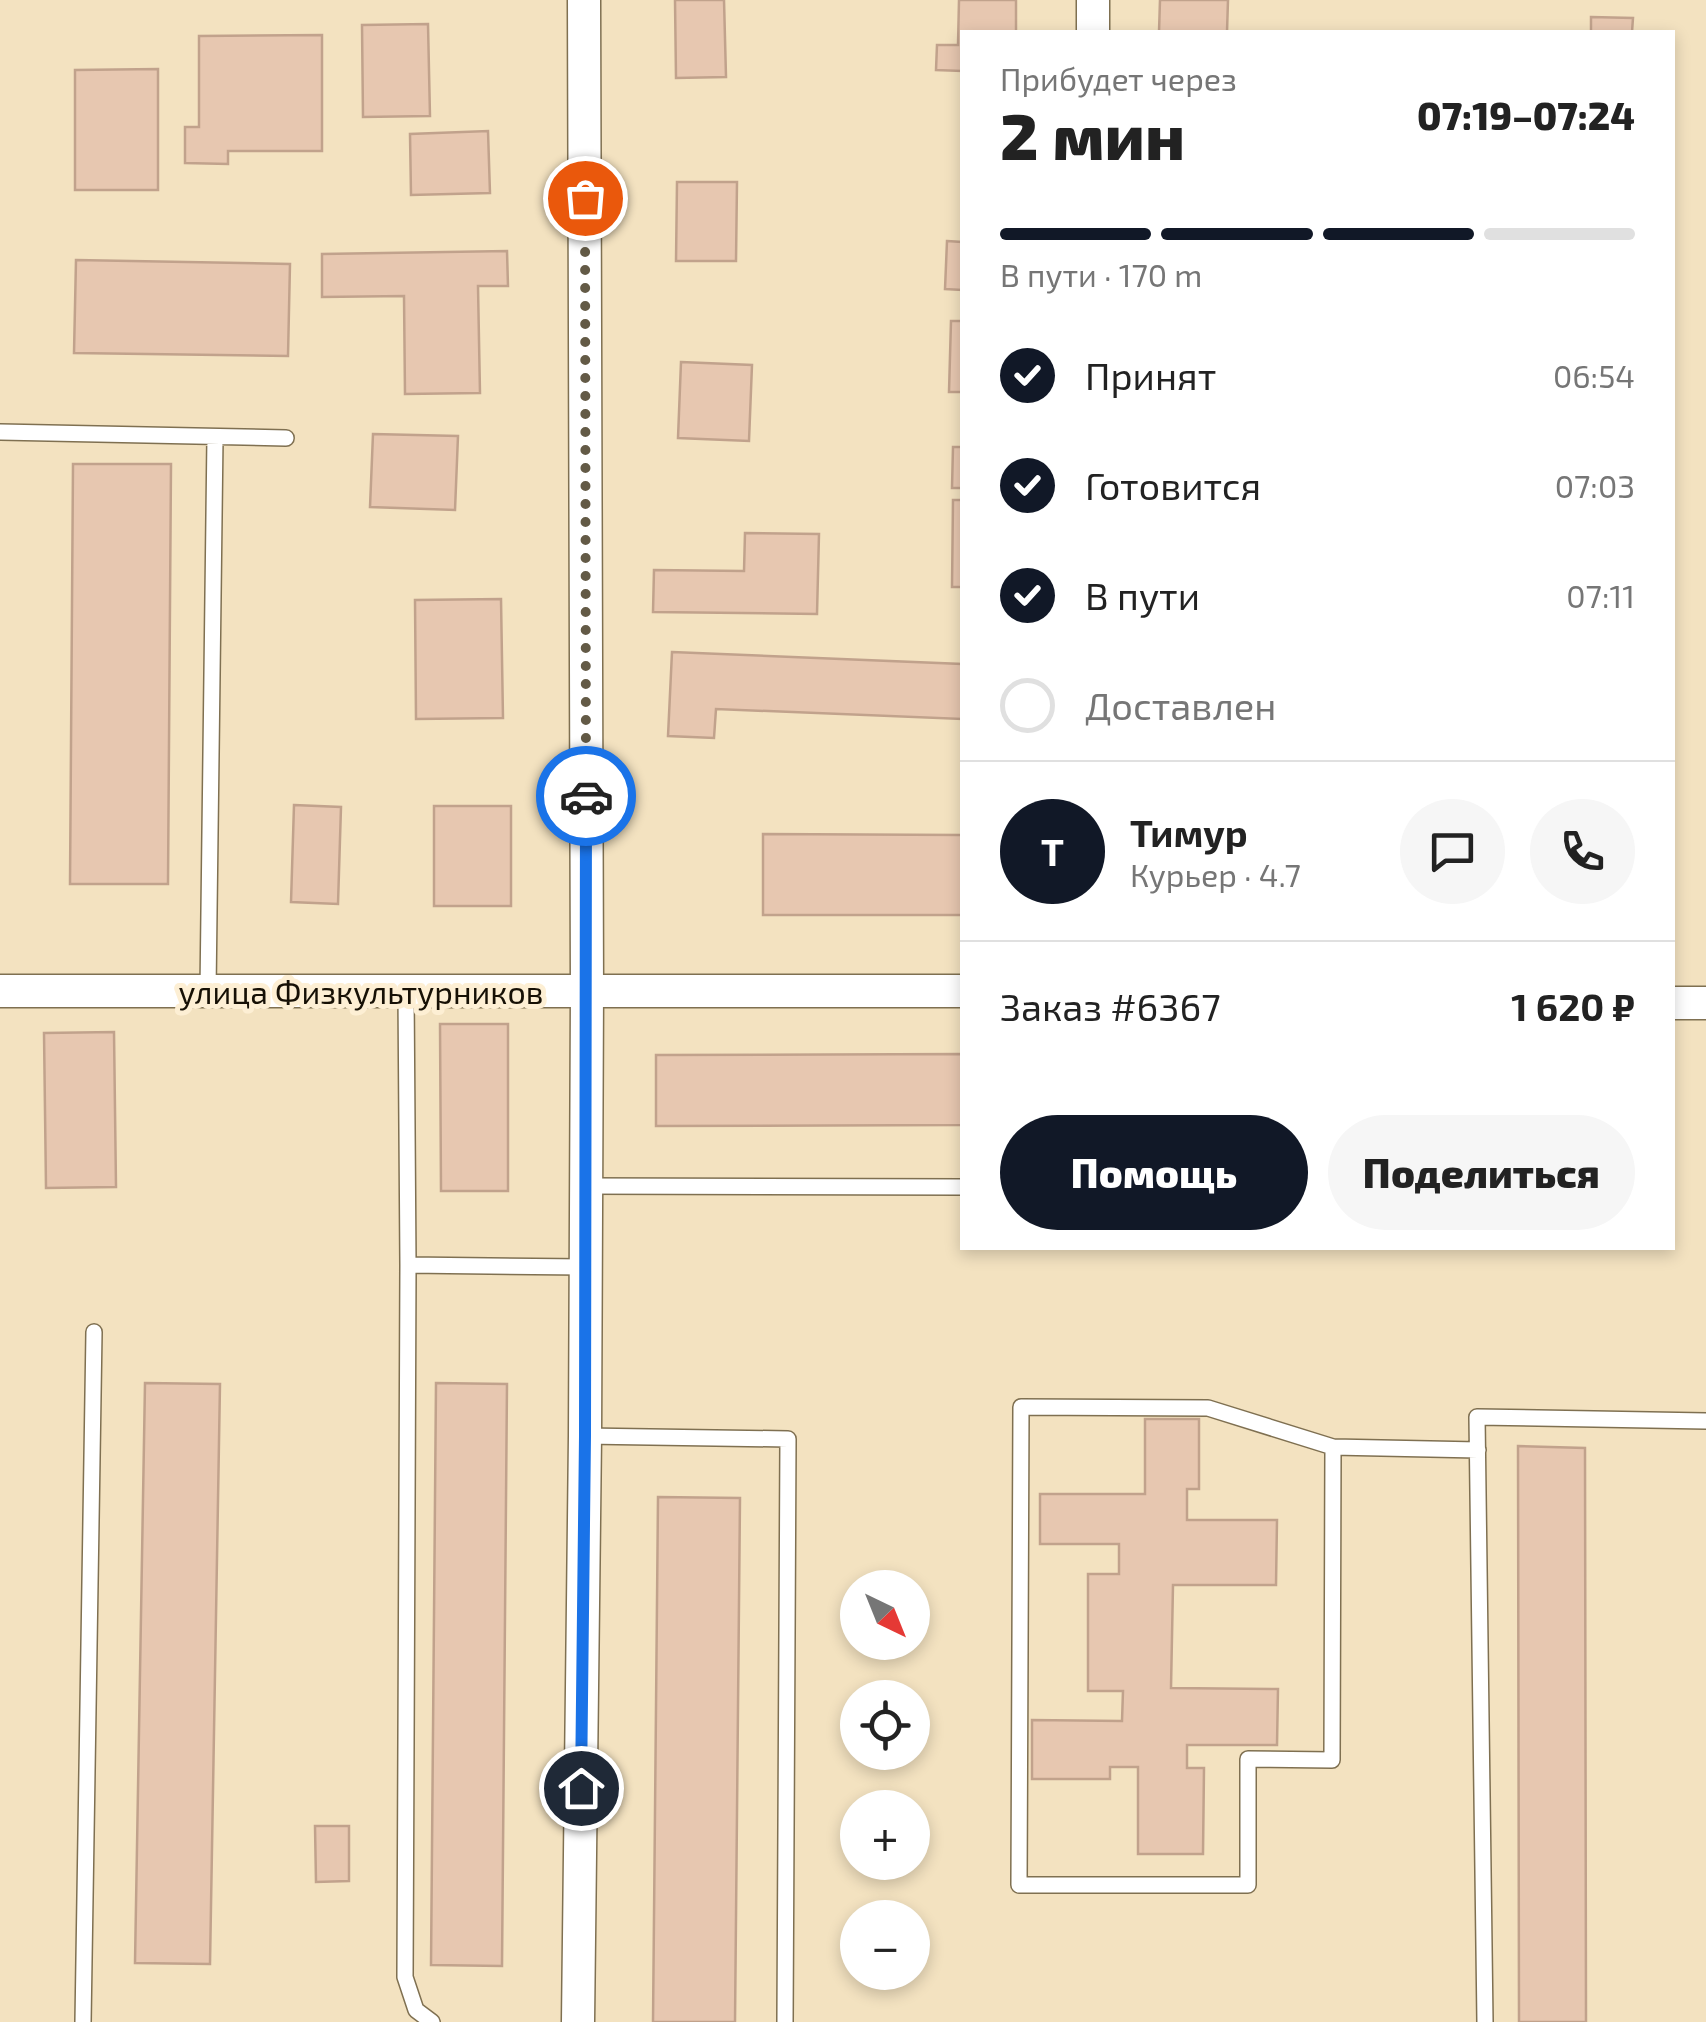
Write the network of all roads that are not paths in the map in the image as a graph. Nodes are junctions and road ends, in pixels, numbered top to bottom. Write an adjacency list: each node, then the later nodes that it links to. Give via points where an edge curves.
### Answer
1 (584, 0): 11 (street)
2 (1093, 0): 3 (street)
3 (1092, 30)
4 (0, 432): 5 (lane)
5 (215, 437): 6 (lane); 8 (lane)
6 (286, 438)
7 (0, 991): 8 (street, улица Физкультурников)
8 (208, 991): 9 (street, улица Физкультурников)
9 (406, 991): 11 (street, улица Физкультурников); 16 (lane)
10 (960, 991): 11 (street, улица Физкультурников)
11 (587, 992): 14 (street)
12 (1675, 1002): 13 (street)
13 (1706, 1003)
14 (586, 1186): 15 (lane); 17 (street)
15 (960, 1186)
16 (408, 1265): 17 (lane); 24 (lane, via 405,1978 416,2010)
17 (585, 1267): 20 (street)
18 (94, 1332): 23 (lane)
19 (1706, 1421): 22 (lane, via 1478,1418)
20 (585, 1436): 25 (street); 26 (lane, via 788,1439)
21 (1333, 1447): 21 (lane, via 1208,1408 1021,1407 1019,1885 1248,1885 1248,1760 1332,1760); 22 (lane)
22 (1478, 1450): 27 (lane)
23 (82, 2022)
24 (432, 2022)
25 (578, 2022)
26 (786, 2022)
27 (1486, 2022)

